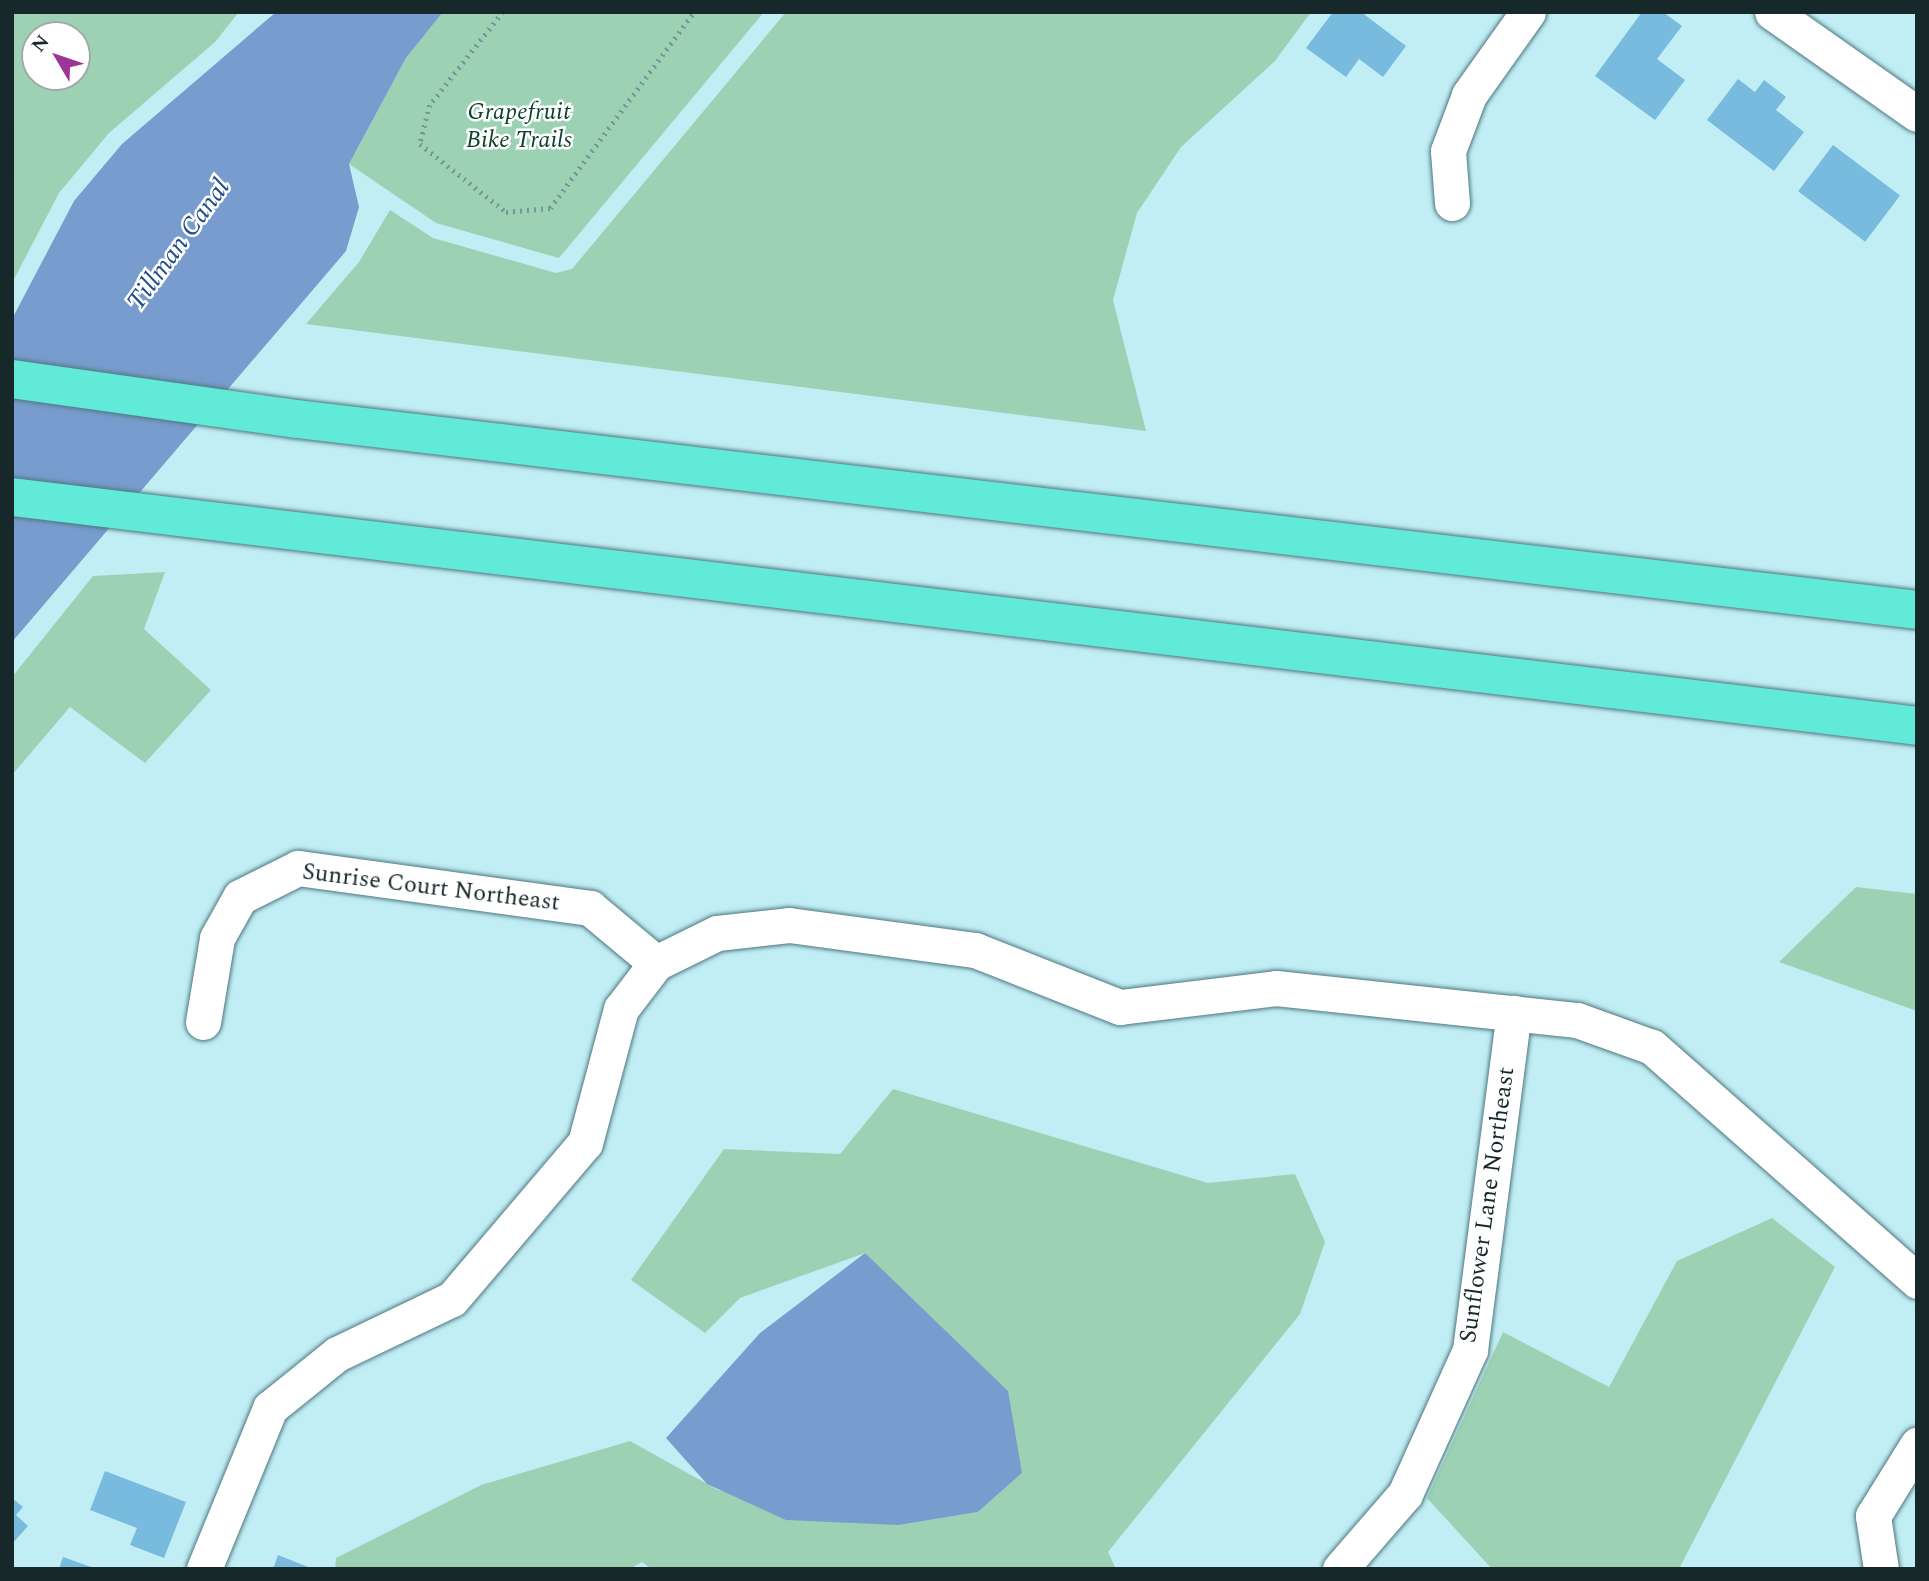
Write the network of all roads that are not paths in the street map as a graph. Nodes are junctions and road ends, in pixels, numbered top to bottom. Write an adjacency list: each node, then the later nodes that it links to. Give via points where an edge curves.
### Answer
1 (1528, 12): 4 (street, via 1469,95 1448,151)
2 (1772, 12): 3 (street)
3 (1917, 114)
4 (1452, 202)
5 (12, 379): 7 (highway, via 297,419)
6 (12, 496): 8 (highway)
7 (1917, 610)
8 (1917, 726)
9 (656, 963): 10 (street, via 717,933 789,925 975,950 1120,1007 1276,988); 11 (street, Sunrise Court Northeast, via 590,908 298,868 240,897 217,938); 14 (street, via 621,1009 585,1143 452,1299 337,1354 270,1408)
10 (1514, 1013): 12 (street, via 1577,1020 1652,1046); 15 (street, Sunflower Lane Northeast, via 1470,1350 1405,1494)
11 (203, 1022)
12 (1917, 1281)
13 (1917, 1445): 16 (street, via 1873,1516)
14 (204, 1569)
15 (1340, 1569)
16 (1881, 1569)

